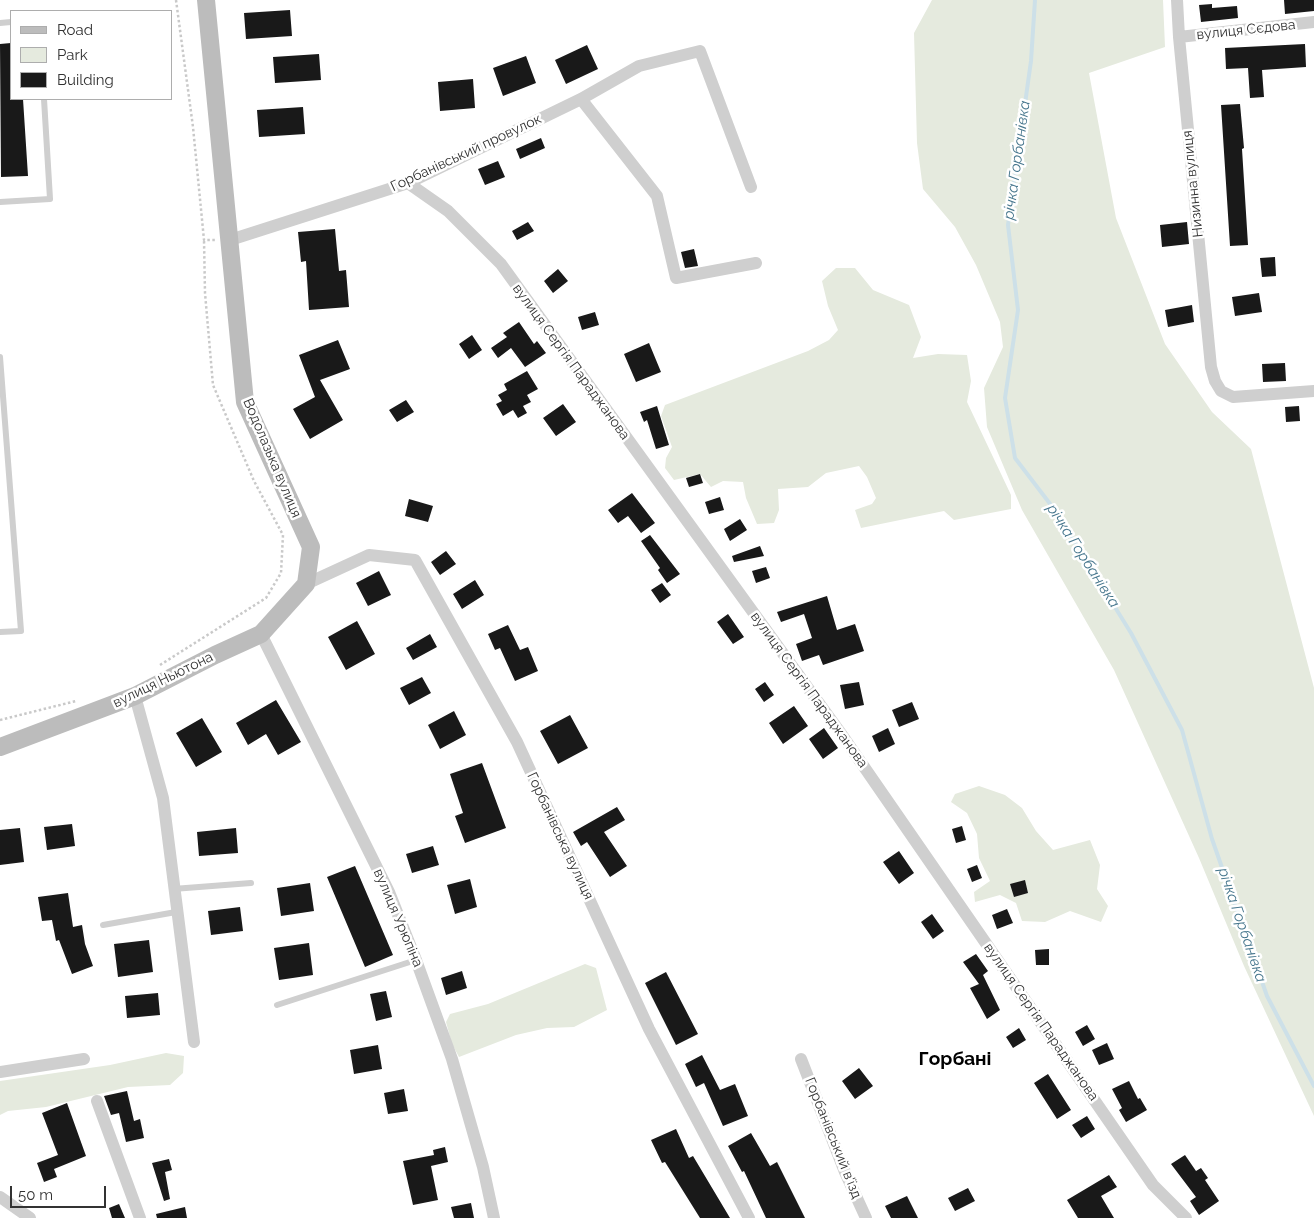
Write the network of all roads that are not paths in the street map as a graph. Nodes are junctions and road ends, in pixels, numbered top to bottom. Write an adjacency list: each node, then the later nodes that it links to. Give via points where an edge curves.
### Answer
1 (206, 0): 10 (street)
2 (1177, 0): 4 (street, Низинна вулиця)
3 (1314, 22): 4 (street, вулиця Сєдова)
4 (1179, 37): 13 (street, Низинна вулиця, via 1211,367 1215,381 1221,390 1233,397)
5 (581, 99): 7 (street, Горбанівський провулок); 8 (street, Горбанівський провулок, via 639,66 700,51); 11 (street, via 657,196 676,278)
6 (44, 100): 9 (lane, via 50,199)
7 (408, 183): 10 (street, Горбанівський провулок); 36 (street, вулиця Сергія Параджанова, via 448,211 501,264 842,735 1153,1185)
8 (751, 187)
9 (0, 202)
10 (230, 240): 14 (street, Водолазька вулиця, via 245,402 311,547)
11 (756, 263)
12 (0, 357): 15 (lane, via 21,631)
13 (1314, 391)
14 (306, 584): 16 (street, вулиця Ньютона); 34 (street, Горбанівська вулиця, via 369,555 415,560 517,742 648,1029)
15 (0, 632)
16 (261, 634): 17 (street, вулиця Ньютона); 23 (street, вулиця Урюпіна, via 389,892)
17 (135, 696): 18 (street, вулиця Ньютона); 20 (street, via 163,798)
18 (0, 746)
19 (251, 883): 20 (lane)
20 (173, 889): 21 (street)
21 (176, 912): 22 (lane); 25 (street)
22 (103, 925)
23 (416, 960): 24 (lane); 33 (street, вулиця Урюпіна, via 452,1058)
24 (277, 1004)
25 (194, 1042)
26 (801, 1058): 35 (street, Горбанівський в'їзд)
27 (84, 1059): 28 (street)
28 (0, 1072)
29 (97, 1101): 32 (street)
30 (0, 1197): 31 (street)
31 (30, 1218)
32 (140, 1218)
33 (494, 1218)
34 (749, 1218)
35 (866, 1218)
36 (1186, 1218)

